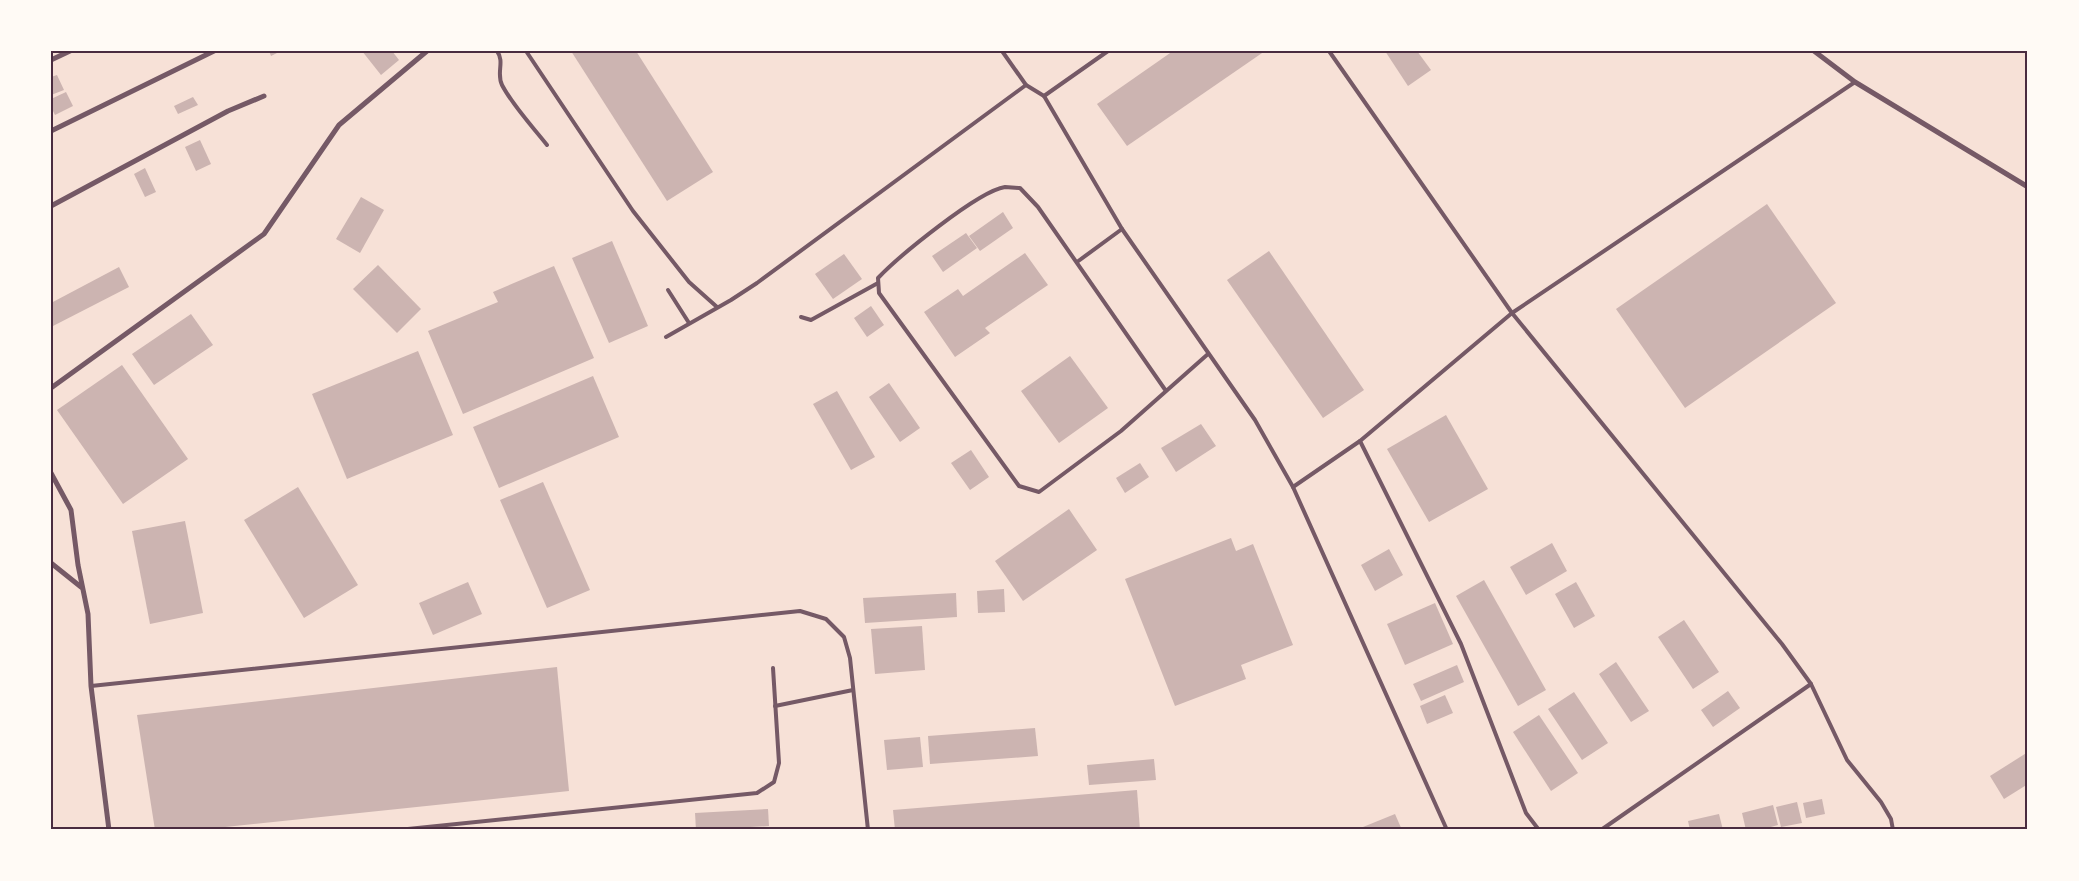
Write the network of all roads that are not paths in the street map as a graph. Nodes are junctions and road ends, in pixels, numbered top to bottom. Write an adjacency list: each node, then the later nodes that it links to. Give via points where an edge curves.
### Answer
1 (70, 51): 10 (street)
2 (214, 51): 15 (street)
3 (427, 51): 29 (street, via 339,125 264,234)
4 (497, 51): 16 (lane, via 502,84)
5 (526, 51): 23 (lane, via 633,211 689,282)
6 (1002, 51): 12 (lane)
7 (1108, 51): 14 (lane)
8 (1329, 51): 24 (lane)
9 (1814, 51): 11 (street)
10 (51, 60)
11 (1855, 82): 17 (street); 24 (lane)
12 (1026, 85): 14 (lane); 23 (lane, via 757,282)
13 (264, 96): 18 (street, via 228,111)
14 (1044, 96): 19 (lane)
15 (51, 131)
16 (547, 145)
17 (2028, 187)
18 (51, 206)
19 (1122, 229): 20 (lane); 28 (lane)
20 (1077, 262): 21 (lane, via 1038,207 1020,188 1004,187 976,199 891,264 878,278); 30 (lane)
21 (878, 283): 25 (lane, via 811,320); 30 (lane, via 879,293 1013,478 1019,486 1029,490 1039,492 1121,431)
22 (668, 290): 26 (lane)
23 (717, 307): 26 (lane)
24 (1512, 313): 31 (lane); 37 (lane, via 1782,644)
25 (801, 317)
26 (690, 323): 27 (lane)
27 (666, 337)
28 (1208, 354): 30 (lane); 33 (lane, via 1255,420)
29 (51, 388)
30 (1166, 392)
31 (1360, 441): 33 (lane); 45 (lane, via 1461,644 1526,812)
32 (51, 473): 35 (street, via 72,510)
33 (1293, 487): 44 (lane)
34 (51, 563): 35 (street)
35 (82, 587): 38 (street, via 88,614)
36 (773, 668): 40 (lane)
37 (1811, 684): 46 (lane); 47 (lane, via 1847,760 1881,802)
38 (91, 686): 39 (lane, via 800,611 826,619 844,637); 41 (street)
39 (853, 690): 40 (lane); 43 (lane)
40 (775, 706): 42 (lane, via 779,763 774,782 758,793)
41 (108, 830)
42 (398, 830)
43 (868, 830)
44 (1447, 830)
45 (1539, 830)
46 (1601, 830)
47 (1893, 830)

